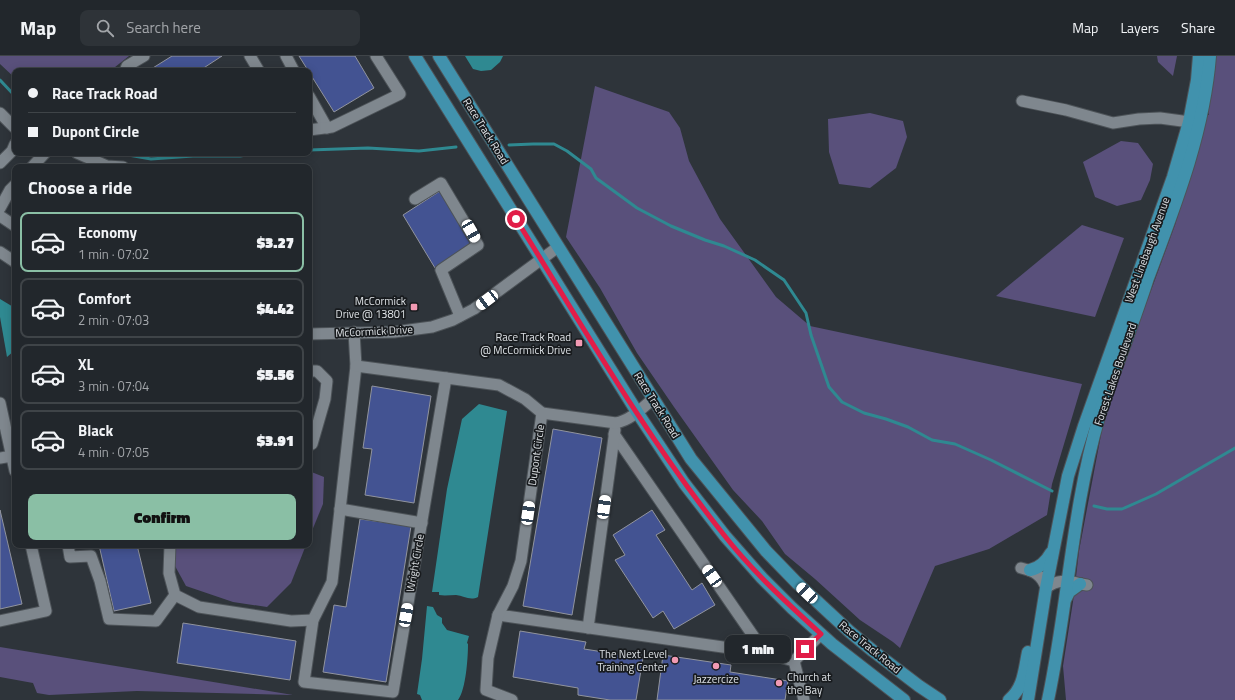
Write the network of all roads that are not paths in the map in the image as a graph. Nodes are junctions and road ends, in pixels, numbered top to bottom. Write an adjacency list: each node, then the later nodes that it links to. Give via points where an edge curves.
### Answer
1 (144, 56): 10 (street)
2 (250, 56): 11 (street)
3 (286, 56): 12 (street)
4 (376, 56): 19 (street, via 400,94)
5 (415, 56): 34 (main road, Race Track Road)
6 (439, 56): 32 (main road, Race Track Road)
7 (1199, 56): 17 (main road, West Linebaugh Avenue)
8 (1205, 56): 15 (main road, via 1200,94)
9 (1210, 56): 15 (main road, Forest Lakes Boulevard)
10 (127, 68)
11 (258, 68)
12 (292, 68)
13 (312, 101): 19 (street)
14 (1022, 101): 17 (street, via 1113,123 1160,118)
15 (1202, 111): 17 (main road, Forest Lakes Boulevard)
16 (0, 113): 18 (street)
17 (1194, 123): 50 (main road, West Linebaugh Avenue); 58 (main road, Forest Lakes Boulevard, via 1188,166 1099,417 1086,465)
18 (12, 125)
19 (327, 128): 20 (street)
20 (312, 130)
21 (12, 151): 24 (street)
22 (43, 156): 25 (street)
23 (84, 156): 26 (street)
24 (0, 163)
25 (35, 164)
26 (102, 164)
27 (12, 188): 29 (street)
28 (415, 199): 36 (street, via 441,183 478,245 441,270)
29 (0, 208)
30 (0, 216): 31 (street)
31 (12, 224)
32 (558, 246): 34 (street, McCormick Drive); 42 (main road, Race Track Road)
33 (0, 252): 35 (street)
34 (541, 259): 36 (street, McCormick Drive, via 474,309); 45 (main road, Race Track Road)
35 (12, 260)
36 (460, 316): 37 (street, McCormick Drive, via 432,327 394,332)
37 (354, 332): 38 (street, McCormick Drive); 39 (street, Wright Circle)
38 (312, 334)
39 (356, 366): 41 (street); 51 (street, Wright Circle)
40 (312, 371): 47 (street, via 317,371 327,381 325,400)
41 (446, 378): 44 (street, via 499,386 525,399); 52 (street, Wright Circle)
42 (653, 399): 45 (street); 72 (main road, Race Track Road, via 691,459 766,551 850,632)
43 (0, 403): 48 (street)
44 (542, 412): 46 (street, Dupont Circle); 61 (street, Dupont Circle, via 521,561 513,586)
45 (637, 412): 46 (street); 65 (main road, Race Track Road, via 680,477 724,536 762,578)
46 (615, 428): 64 (street); 66 (street)
47 (312, 444)
48 (12, 456): 49 (street)
49 (0, 458)
50 (1072, 464): 56 (main road); 58 (main road, via 1073,492 1062,564)
51 (340, 509): 52 (street); 62 (street, Wright Circle, via 332,582)
52 (422, 523): 62 (street, Wright Circle, via 393,692 304,682)
53 (32, 548): 63 (street, via 46,611)
54 (68, 548): 60 (street, via 70,557 91,556 100,580 109,619 156,621)
55 (170, 548): 60 (street, via 169,574)
56 (1054, 548): 57 (main road, via 1048,559 1038,568); 59 (main road)
57 (1026, 569): 59 (street, via 1036,572)
58 (1076, 582): 59 (street, via 1059,581); 68 (main road, Forest Lakes Boulevard, via 1064,601)
59 (1046, 588): 73 (main road, via 1033,622 1021,684); 74 (main road)
60 (175, 595): 62 (street, via 199,607 291,621)
61 (498, 615): 64 (street); 69 (street, Dupont Circle, via 488,658 486,690)
62 (313, 620)
63 (0, 621)
64 (588, 628): 66 (street)
65 (821, 634): 67 (street); 71 (main road, Race Track Road)
66 (765, 653): 67 (street)
67 (794, 660): 70 (street)
68 (1054, 670): 75 (main road, Forest Lakes Boulevard); 76 (main road)
69 (512, 700)
70 (804, 700)
71 (904, 700)
72 (940, 700)
73 (1009, 700)
74 (1028, 700)
75 (1048, 700)
76 (1057, 700)

